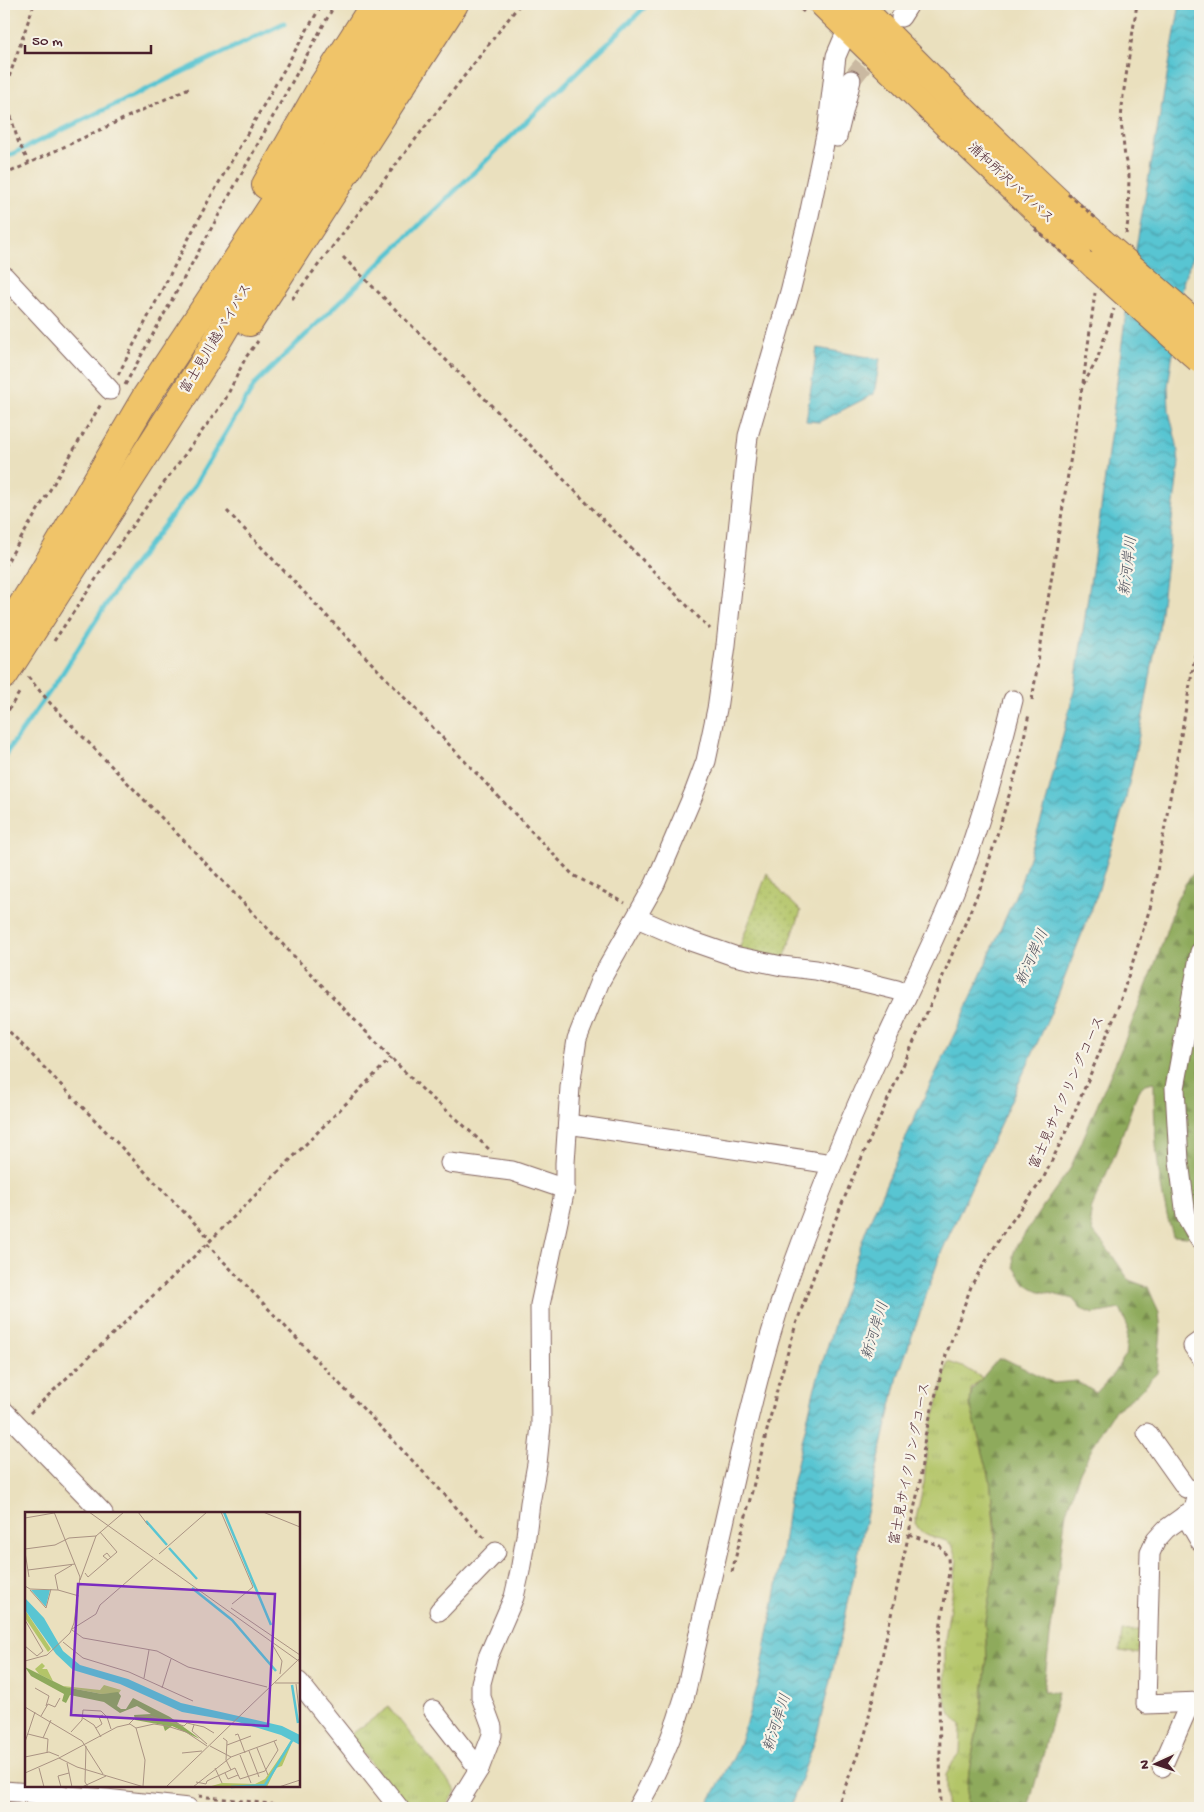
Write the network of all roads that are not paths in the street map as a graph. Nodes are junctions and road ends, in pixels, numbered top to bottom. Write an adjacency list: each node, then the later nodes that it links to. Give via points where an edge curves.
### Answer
1 (375, 4): 12 (highway)
2 (407, 4): 12 (highway, 富士見川越バイパス)
3 (824, 4): 5 (highway, 浦和所沢バイパス)
4 (449, 5): 14 (highway, 富士見川越バイパス, via 241,335 202,366)
5 (853, 16): 7 (street, via 836,56 828,125); 8 (highway, 浦和所沢バイパス, via 958,135)
6 (851, 80): 7 (street, via 823,197)
7 (808, 220): 16 (street, via 748,436 726,645 706,761 673,844)
8 (1097, 266): 10 (highway, 浦和所沢バイパス, bridge); 11 (highway, 浦和所沢バイパス, bridge)
9 (4, 276): 12 (street)
10 (1200, 328)
11 (1200, 359)
12 (126, 393): 13 (highway, 富士見川越バイパス, via 42,574)
13 (4, 635)
14 (14, 665)
15 (1013, 700): 18 (street, via 979,824 958,883)
16 (639, 915): 18 (street, via 685,939 734,956 816,970); 19 (street, via 600,982 577,1039)
17 (1200, 952): 23 (street, via 1175,1088 1178,1161 1186,1216)
18 (907, 994): 21 (street)
19 (568, 1124): 21 (street); 22 (street)
20 (450, 1163): 22 (street, via 512,1172)
21 (832, 1164): 44 (street, via 766,1348 685,1695 674,1731 651,1785)
22 (565, 1188): 38 (street, via 540,1304 541,1425 537,1464 514,1597 488,1657 481,1682 481,1697 492,1735)
23 (1200, 1240)
24 (1200, 1341): 25 (street, via 1193,1346)
25 (1200, 1356)
26 (4, 1411): 29 (street)
27 (1147, 1433): 28 (street, via 1186,1488)
28 (1200, 1489): 30 (street, via 1194,1509)
29 (102, 1512)
30 (1185, 1515): 31 (street); 35 (street, via 1166,1529 1150,1553 1146,1704)
31 (1200, 1541)
32 (496, 1552): 33 (street)
33 (439, 1611)
34 (300, 1683): 42 (street)
35 (1195, 1702): 37 (street)
36 (433, 1710): 38 (street)
37 (1162, 1767)
38 (479, 1769): 43 (street)
39 (4, 1790): 41 (street)
40 (189, 1802): 41 (street)
41 (104, 1804)
42 (399, 1808)
43 (455, 1808)
44 (637, 1808)

